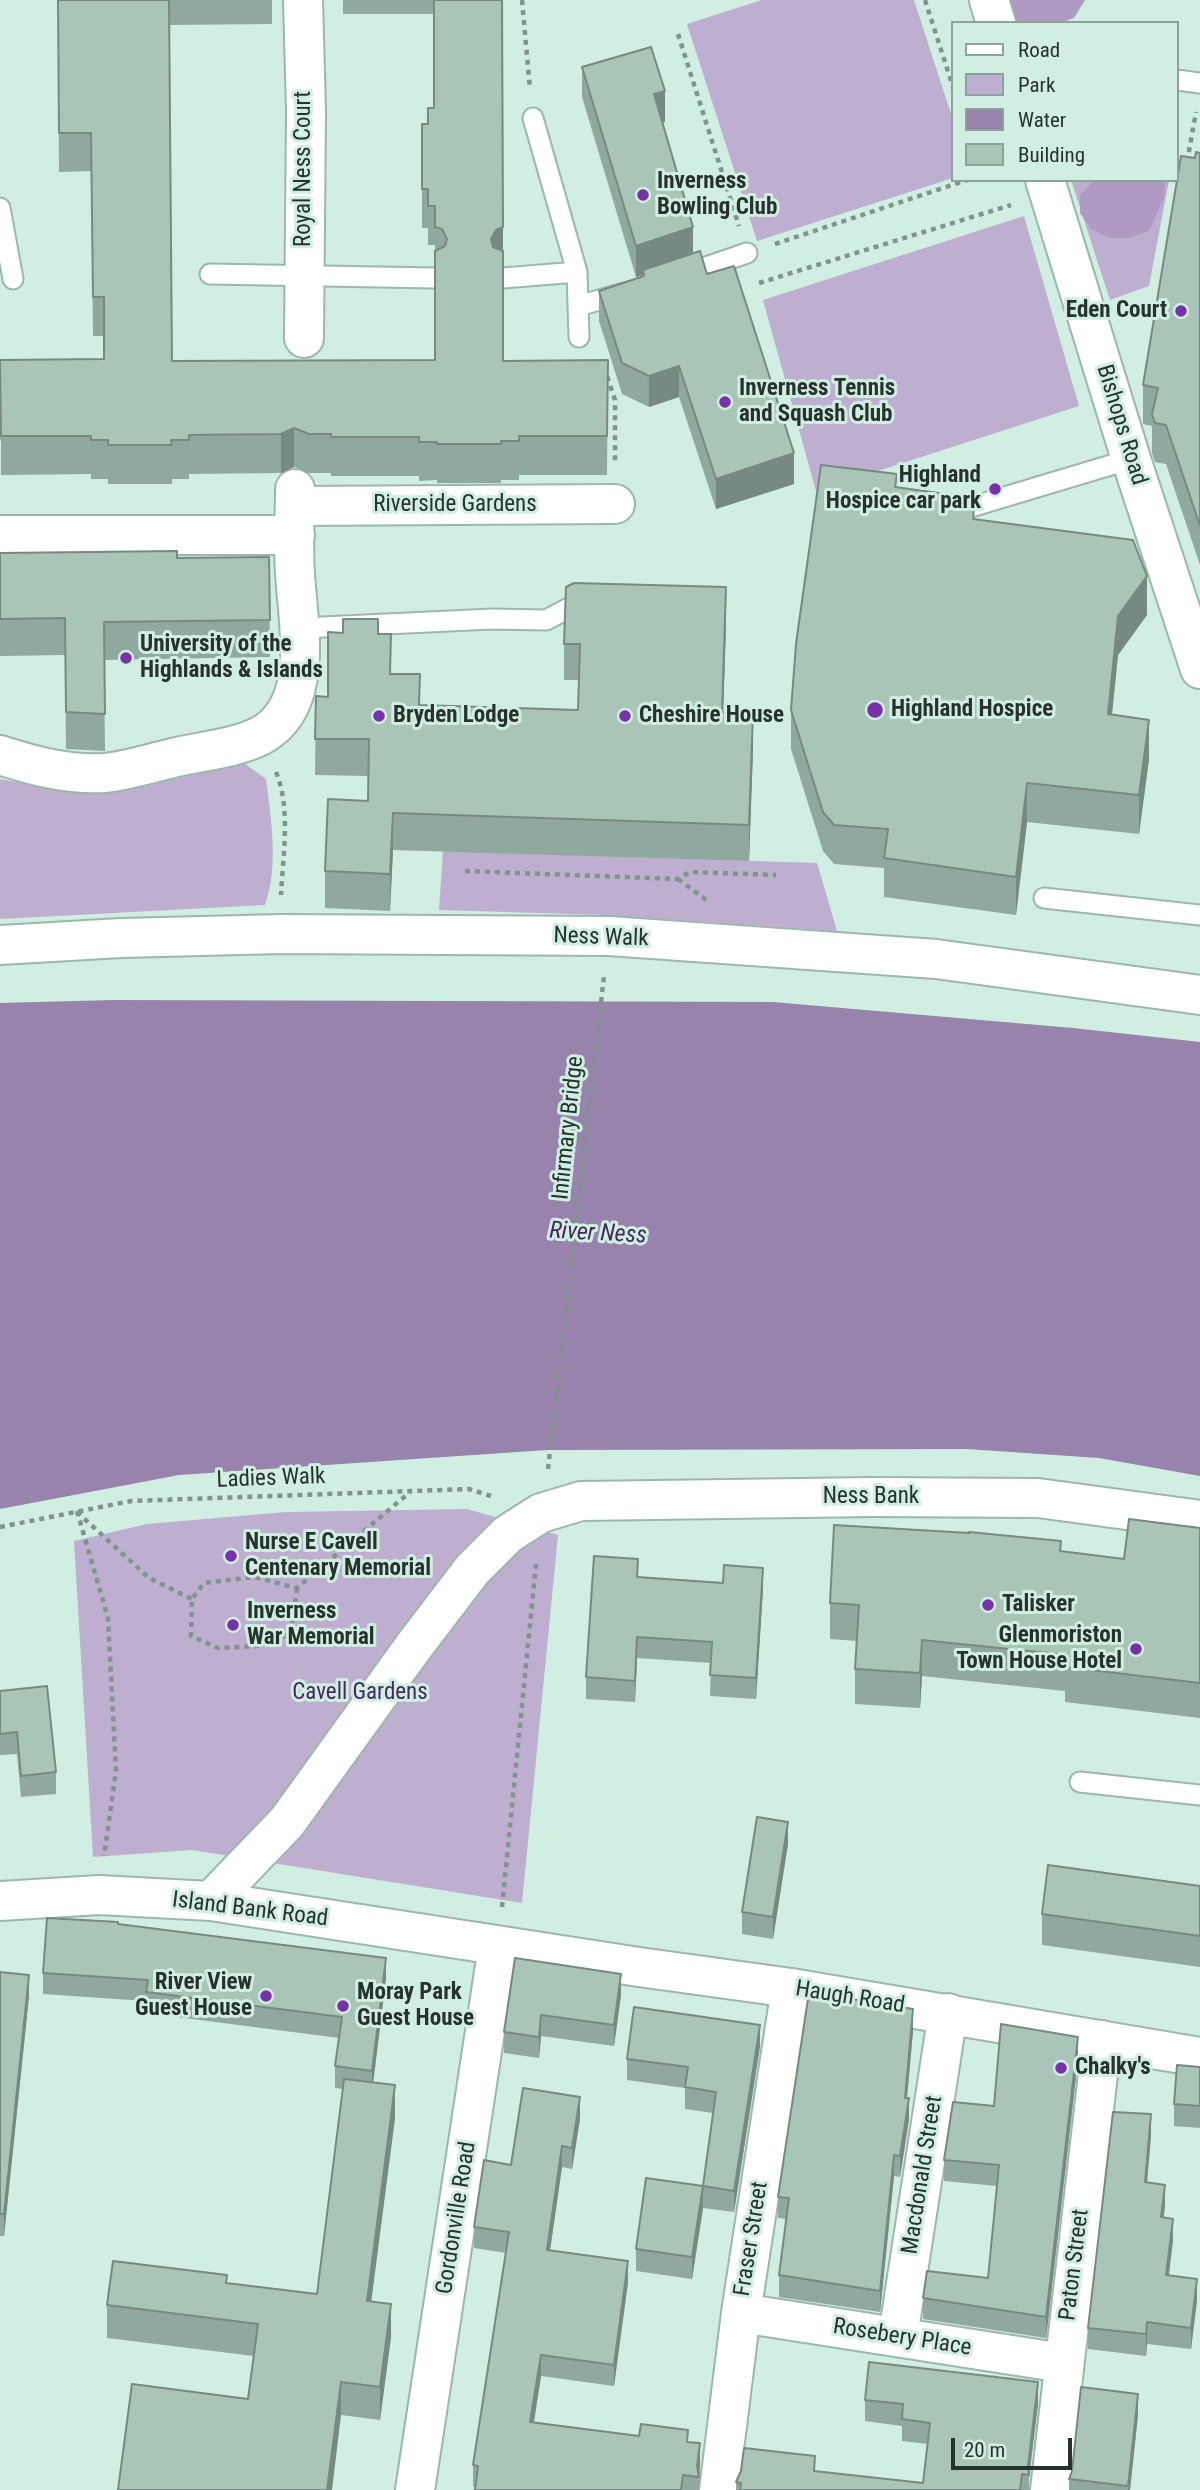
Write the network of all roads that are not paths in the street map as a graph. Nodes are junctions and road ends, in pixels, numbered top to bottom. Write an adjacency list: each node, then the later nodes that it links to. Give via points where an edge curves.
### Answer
1 (303, 0): 12 (street, Royal Ness Court)
2 (989, 0): 3 (street)
3 (995, 21)
4 (1179, 80): 5 (lane)
5 (1200, 83)
6 (533, 118): 10 (lane)
7 (1047, 187): 21 (street, Bishops Road)
8 (0, 208): 15 (lane)
9 (747, 253): 16 (lane)
10 (577, 272): 14 (lane); 18 (lane)
11 (210, 274): 12 (lane)
12 (303, 275): 13 (lane); 20 (street, Royal Ness Court)
13 (435, 278)
14 (503, 278)
15 (13, 279)
16 (663, 281)
17 (639, 289): 18 (lane)
18 (578, 306): 19 (lane)
19 (579, 337)
20 (304, 338)
21 (1131, 460): 24 (lane); 28 (street, Bishops Road)
22 (615, 504): 23 (street, Riverside Gardens)
23 (295, 510): 25 (street, Riverside Gardens); 27 (street)
24 (931, 519)
25 (0, 535)
26 (612, 606): 27 (lane, via 571,607 546,620)
27 (301, 628): 29 (street, via 294,691 282,717 261,736 107,773 67,773)
28 (1200, 669)
29 (0, 755)
30 (1044, 898): 31 (lane)
31 (1200, 915)
32 (0, 945): 33 (street, Ness Walk, via 282,934 609,936 936,959)
33 (1200, 995)
34 (1200, 1520): 38 (street, Ness Bank, via 1024,1498 581,1501 541,1513 508,1534 472,1570 286,1822)
35 (1080, 1782): 36 (lane)
36 (1200, 1795)
37 (0, 1901): 38 (street, Island Bank Road, via 99,1895)
38 (211, 1901): 39 (street, Island Bank Road)
39 (498, 1946): 40 (street, Haugh Road); 47 (street, Gordonville Road)
40 (792, 1988): 41 (street, Haugh Road); 44 (street, Fraser Street)
41 (948, 2013): 42 (street, Haugh Road); 45 (street, Macdonald Street)
42 (1102, 2040): 43 (street, Haugh Road); 46 (street, Paton Street)
43 (1200, 2057)
44 (741, 2314): 45 (street, Rosebery Place); 48 (street, Fraser Street)
45 (898, 2336): 46 (street, Rosebery Place)
46 (1063, 2363): 49 (street, Paton Street)
47 (415, 2490)
48 (719, 2490)
49 (1051, 2490)

